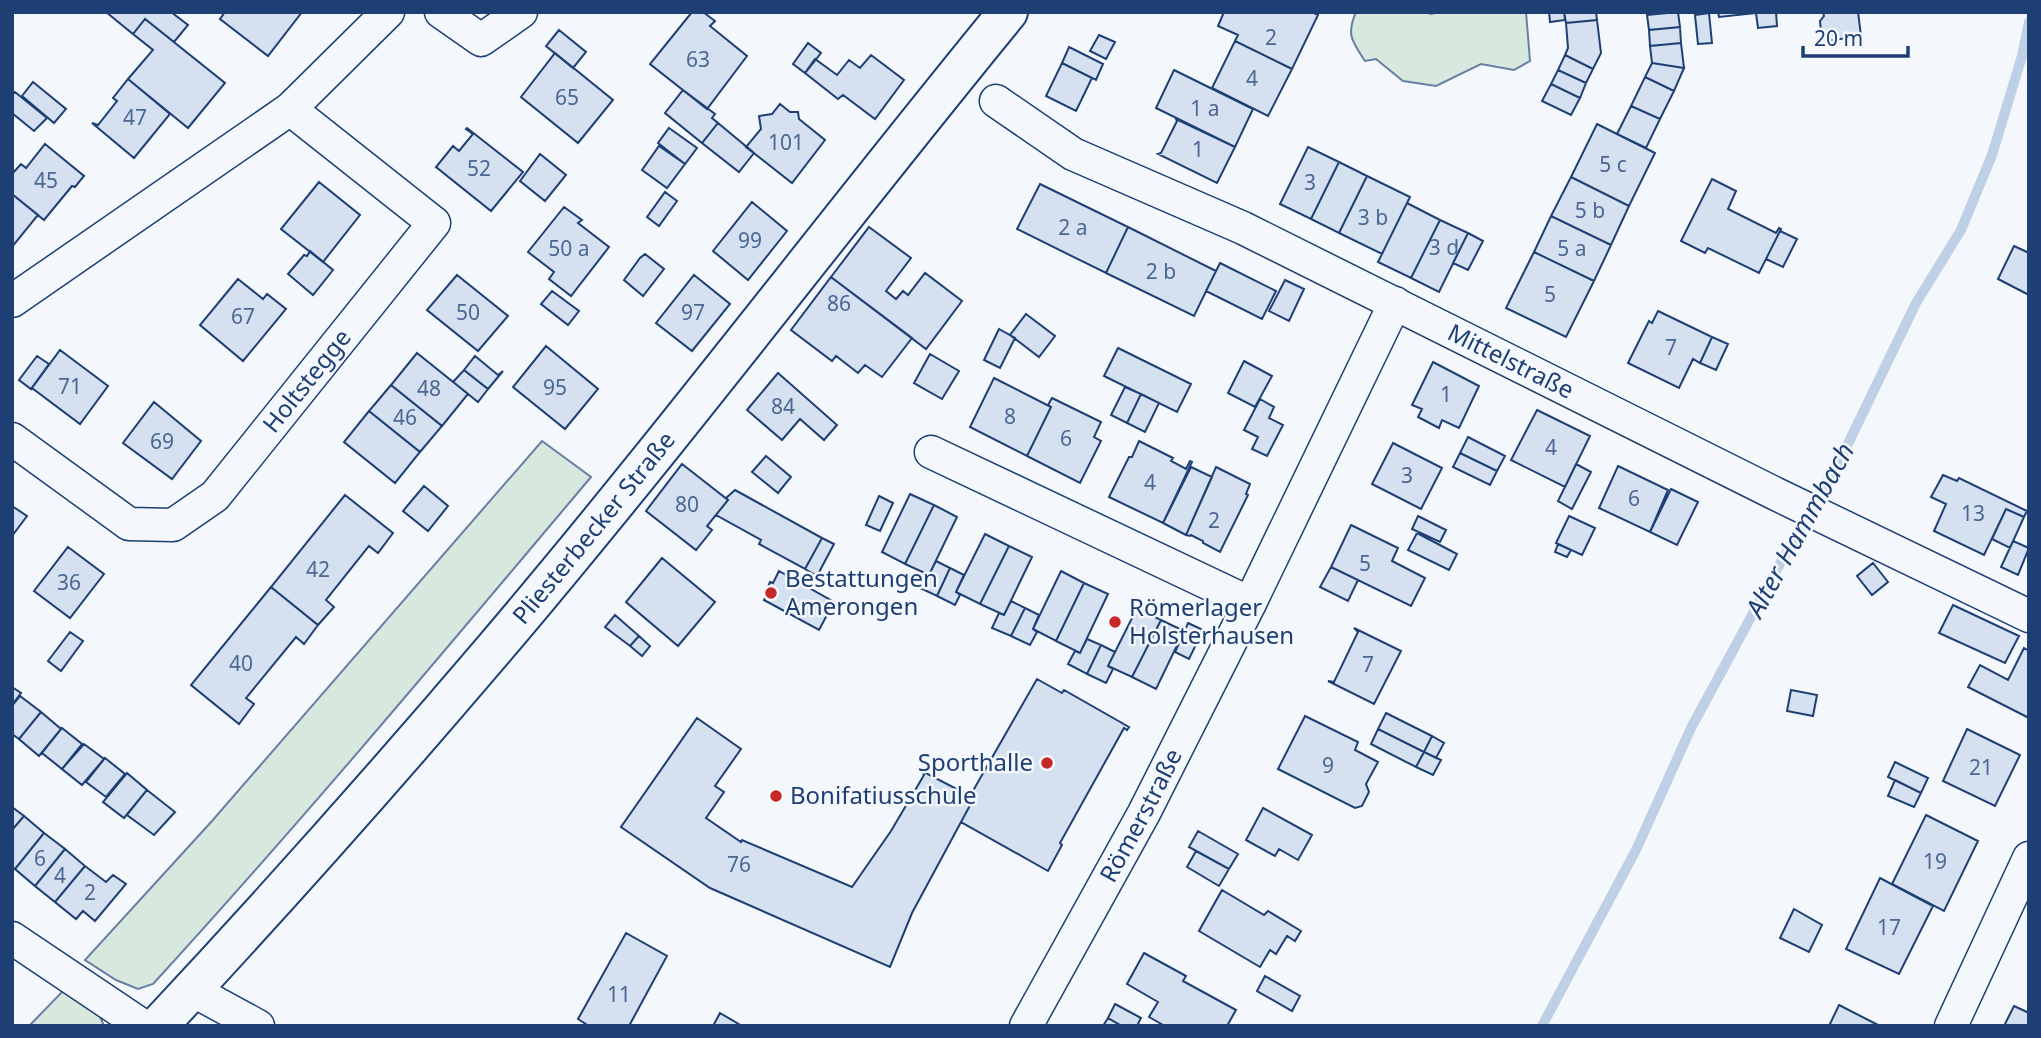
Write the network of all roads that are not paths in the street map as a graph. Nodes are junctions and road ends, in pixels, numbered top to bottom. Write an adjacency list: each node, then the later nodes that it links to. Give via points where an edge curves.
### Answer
1 (388, 12): 6 (street)
2 (441, 12): 3 (street, via 481,40)
3 (521, 12)
4 (1008, 12): 15 (main road, Pliesterbecker Straße, via 495,648)
5 (996, 101): 8 (street, Mittelstraße, via 1073,154)
6 (290, 109): 7 (street); 9 (street, Holtstegge, via 434,223 215,496 173,525 129,524)
7 (12, 301)
8 (1395, 303): 11 (street, Römerstraße); 12 (street, Mittelstraße)
9 (12, 439)
10 (931, 453): 11 (street)
11 (1250, 603): 19 (street, Römerstraße, via 1144,813)
12 (2029, 616)
13 (2029, 858): 20 (street)
14 (12, 938): 16 (street)
15 (192, 990): 17 (main road, Pliesterbecker Straße); 18 (street)
16 (143, 1026)
17 (158, 1026)
18 (258, 1026)
19 (1026, 1026)
20 (1951, 1026)

